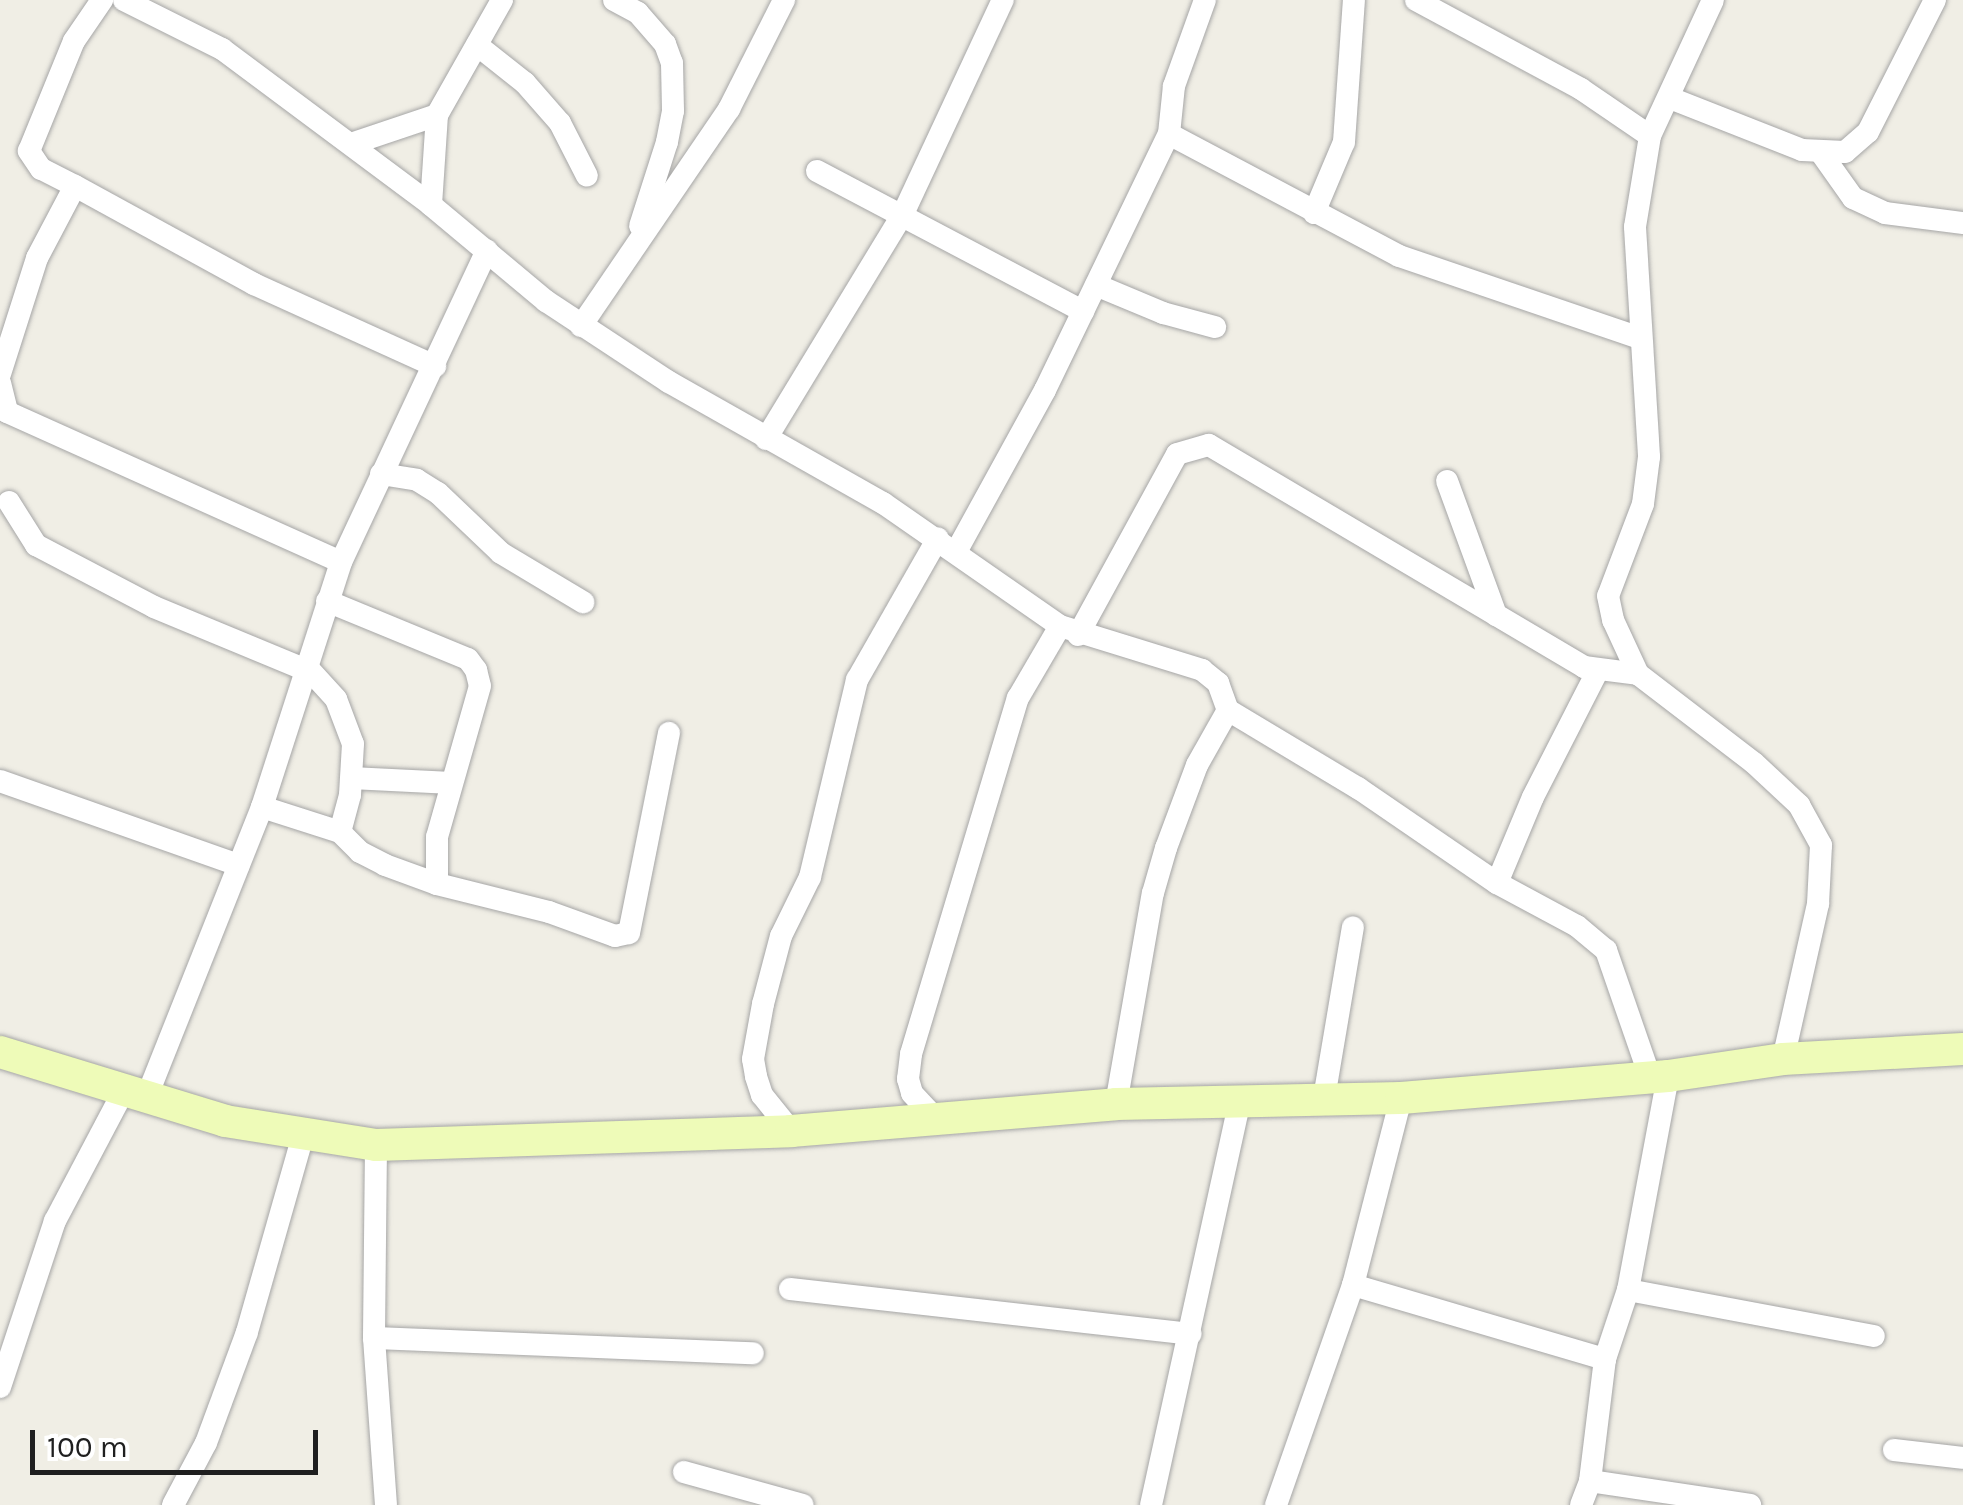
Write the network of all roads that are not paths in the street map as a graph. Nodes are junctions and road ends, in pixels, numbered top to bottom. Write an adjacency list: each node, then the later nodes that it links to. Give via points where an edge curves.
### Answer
1 (102, 0): 21 (street, via 74,40 29,151 41,170)
2 (124, 0): 17 (street, via 222,49)
3 (502, 0): 12 (street)
4 (614, 0): 26 (street, via 638,13 672,63 668,142)
5 (784, 0): 26 (street, via 729,109)
6 (1004, 0): 24 (street)
7 (1205, 0): 15 (street, via 1174,86)
8 (1354, 0): 23 (street, via 1344,142)
9 (1416, 0): 16 (street, via 1581,89)
10 (1713, 0): 13 (street)
11 (1935, 0): 18 (street, via 1868,132 1846,152)
12 (476, 45): 14 (street); 20 (street, via 526,83 560,123)
13 (1670, 98): 16 (street); 18 (street)
14 (437, 115): 17 (street); 22 (street)
15 (1169, 134): 23 (street); 28 (street)
16 (1650, 136): 32 (street, via 1635,228)
17 (351, 144): 22 (street)
18 (1821, 153): 25 (street, via 1853,198 1885,213)
19 (817, 171): 24 (street)
20 (587, 176)
21 (75, 186): 33 (street, via 254,284); 34 (street, via 38,258)
22 (431, 205): 27 (street)
23 (1314, 213): 32 (street, via 1399,256)
24 (903, 214): 29 (street); 36 (street)
25 (1963, 223)
26 (635, 244): 30 (street)
27 (487, 250): 30 (street); 33 (street)
28 (1096, 286): 29 (street); 31 (street)
29 (1083, 312): 40 (street)
30 (581, 326): 36 (street)
31 (1215, 327)
32 (1640, 338): 48 (street, via 1649,457 1644,504 1608,596)
33 (435, 366): 37 (street)
34 (0, 374)
35 (0, 382): 41 (street, via 8,412)
36 (766, 439): 40 (street)
37 (380, 474): 41 (street); 43 (street, via 417,480 438,492 502,554)
38 (1448, 481): 44 (street)
39 (9, 502): 46 (street, via 36,544 154,607)
40 (947, 545): 45 (street); 70 (street, via 857,680 810,877 781,936 753,1059 762,1095)
41 (341, 562): 42 (street)
42 (327, 601): 46 (street); 53 (street, via 468,659 476,670 480,686)
43 (583, 602)
44 (1496, 615): 45 (street, via 1209,445 1176,454); 47 (street)
45 (1069, 630): 49 (street, via 1202,670 1218,683); 69 (street, via 1018,698 912,1054 912,1092)
46 (304, 667): 51 (street, via 336,699 353,744); 54 (street)
47 (1598, 670): 48 (street); 57 (street)
48 (1638, 674): 62 (street, via 1799,804 1821,844 1818,904)
49 (1228, 710): 57 (street); 68 (street, via 1197,765 1153,893)
50 (669, 733): 58 (street, via 629,932 615,936)
51 (352, 778): 53 (street); 55 (street)
52 (0, 781): 56 (street)
53 (451, 784): 58 (street, via 434,861)
54 (262, 807): 55 (street); 56 (street)
55 (340, 832): 58 (street, via 360,852)
56 (239, 866): 64 (street)
57 (1497, 883): 63 (street, via 1577,926 1606,950)
58 (437, 884)
59 (1353, 927): 65 (street)
60 (1963, 1049): 62 (street)
61 (0, 1052): 64 (street)
62 (1783, 1059): 63 (street)
63 (1659, 1076): 66 (street); 75 (street)
64 (136, 1093): 71 (street, via 225,1121); 81 (street, via 55,1220)
65 (1324, 1098): 66 (street); 67 (street)
66 (1401, 1098): 73 (street)
67 (1240, 1102): 68 (street); 76 (street)
68 (1116, 1104): 69 (street)
69 (936, 1119): 70 (street)
70 (791, 1130): 72 (street)
71 (303, 1135): 72 (street); 87 (street, via 247,1332 191,1478)
72 (376, 1145): 78 (street)
73 (1353, 1284): 80 (street); 86 (street)
74 (790, 1289): 76 (street)
75 (1628, 1290): 77 (street); 80 (street)
76 (1190, 1334): 90 (street)
77 (1874, 1336)
78 (374, 1338): 79 (street); 88 (street)
79 (753, 1353)
80 (1605, 1359): 85 (street)
81 (0, 1387)
82 (1894, 1450): 83 (street)
83 (1963, 1458)
84 (684, 1472): 89 (street)
85 (1590, 1481): 91 (street); 92 (street)
86 (1282, 1504)
87 (172, 1505)
88 (386, 1505)
89 (803, 1505)
90 (1151, 1505)
91 (1581, 1505)
92 (1750, 1505)

